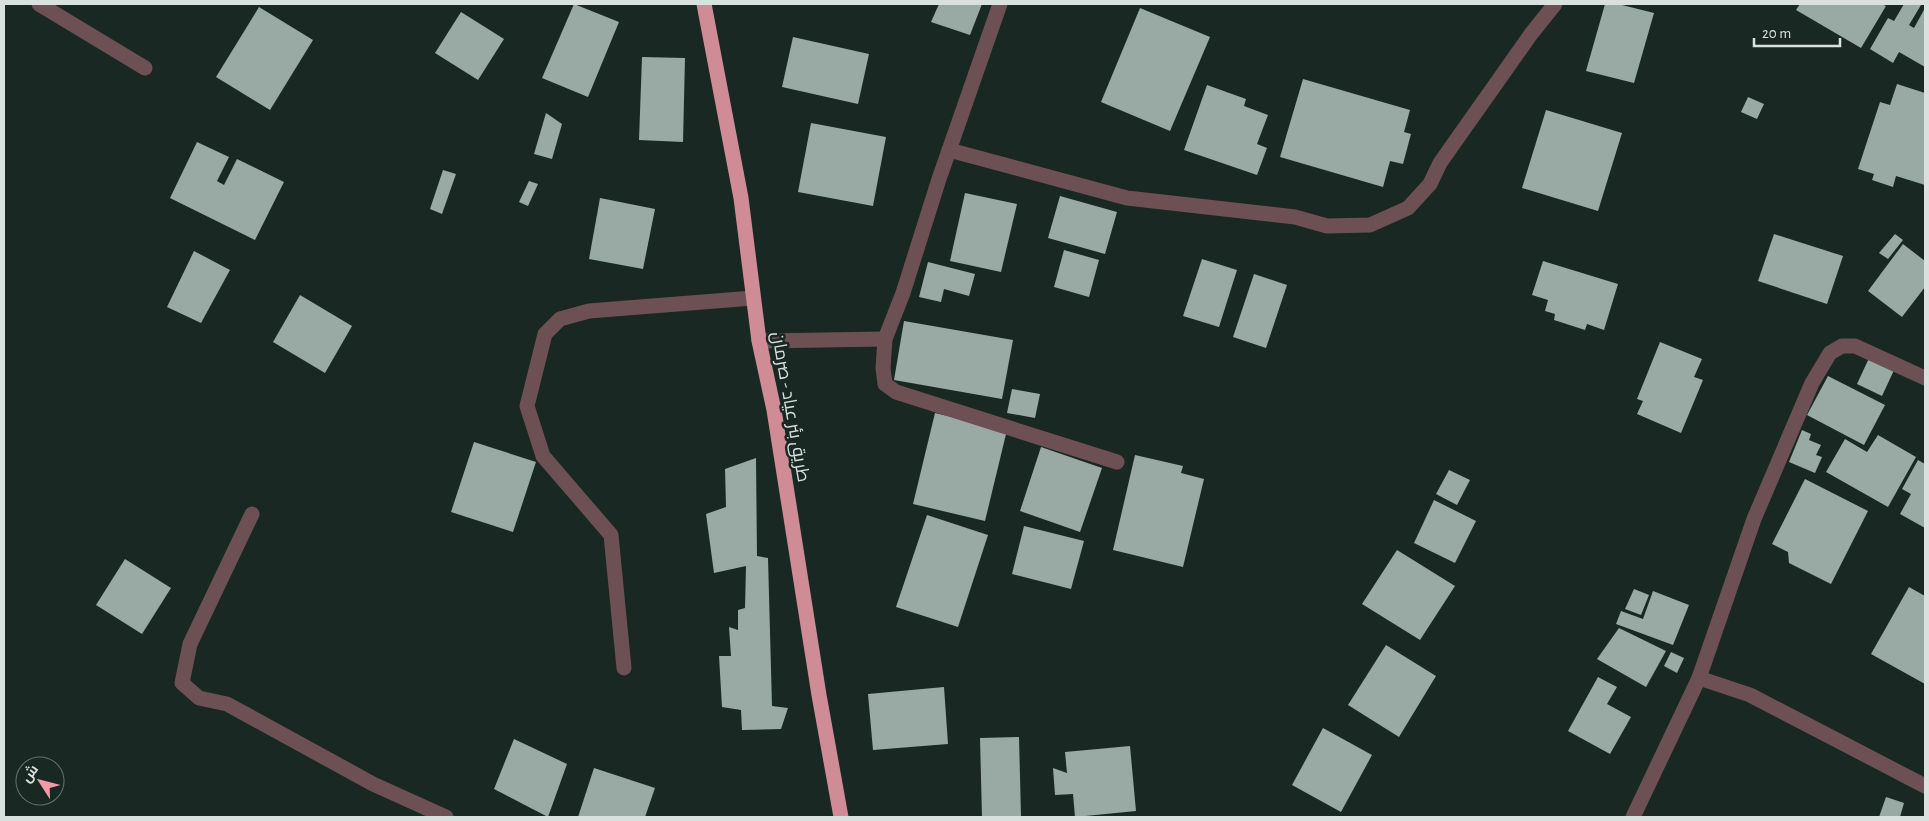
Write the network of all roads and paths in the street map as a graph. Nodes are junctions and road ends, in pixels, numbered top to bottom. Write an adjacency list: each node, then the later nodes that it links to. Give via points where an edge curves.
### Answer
1 (39, 4): 5 (street)
2 (704, 4): 7 (highway, طريق بئر عياد - صرمان, via 741,198)
3 (1000, 4): 6 (street)
4 (1555, 4): 6 (street, via 1440,163 1430,184 1408,208 1370,224 1327,226 1295,217 1127,198)
5 (145, 68)
6 (949, 150): 8 (street)
7 (753, 298): 9 (highway, طريق بئر عياد - صرمان); 13 (street, via 589,311 560,319 545,334 527,406 543,456 611,536)
8 (885, 339): 9 (street); 11 (street, via 885,384 896,392)
9 (759, 341): 17 (highway, طريق بئر عياد - صرمان, via 774,410)
10 (1925, 378): 14 (street, via 1855,346 1842,346 1830,353 1812,383 1754,519)
11 (1117, 462)
12 (252, 514): 16 (street, via 190,644 182,683 198,698 227,704 373,784)
13 (624, 668)
14 (1700, 678): 15 (street, via 1750,696); 18 (street)
15 (1925, 786)
16 (446, 817)
17 (841, 817)
18 (1633, 817)

